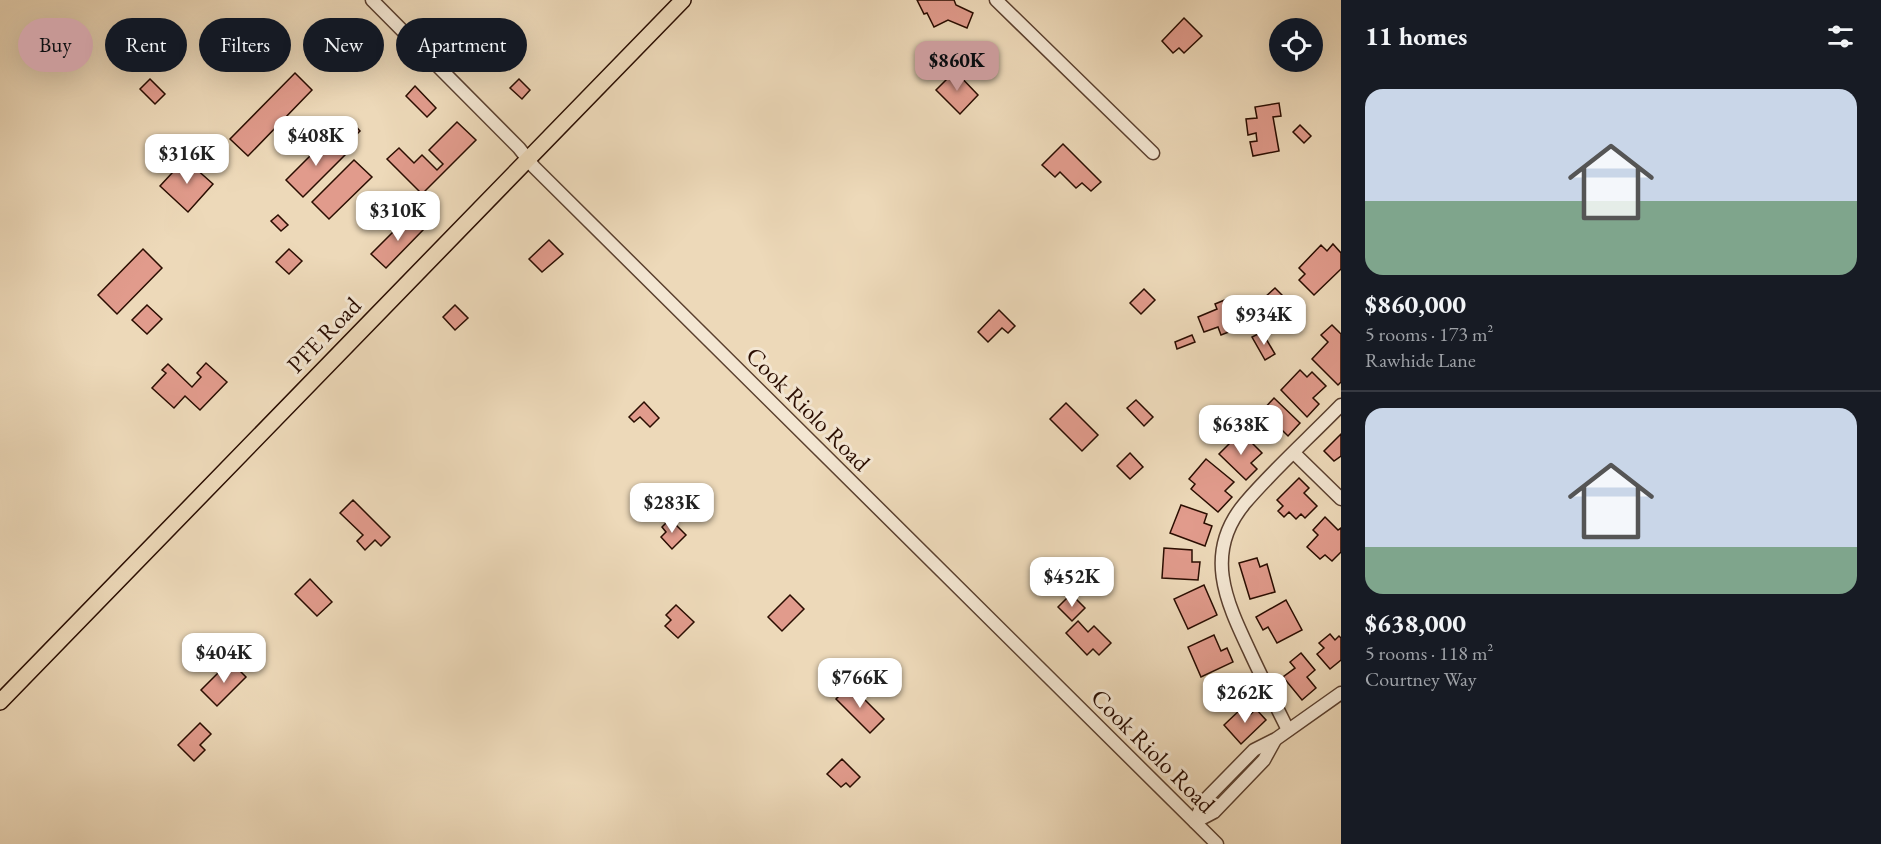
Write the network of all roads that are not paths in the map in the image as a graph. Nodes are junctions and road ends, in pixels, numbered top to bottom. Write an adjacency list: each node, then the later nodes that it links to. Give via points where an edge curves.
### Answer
1 (372, 0): 5 (street, Cook Riolo Road)
2 (682, 0): 5 (main road, PFE Road)
3 (996, 0): 4 (street)
4 (1153, 153)
5 (526, 159): 10 (main road, PFE Road); 12 (street, Cook Riolo Road)
6 (1341, 405): 7 (street)
7 (1294, 453): 8 (street); 11 (street, via 1236,516 1224,546 1222,564 1225,595)
8 (1341, 499)
9 (1341, 693): 11 (street)
10 (0, 702)
11 (1288, 730): 12 (street, via 1254,750 1203,802)
12 (1195, 822): 13 (street, Cook Riolo Road)
13 (1217, 844)

